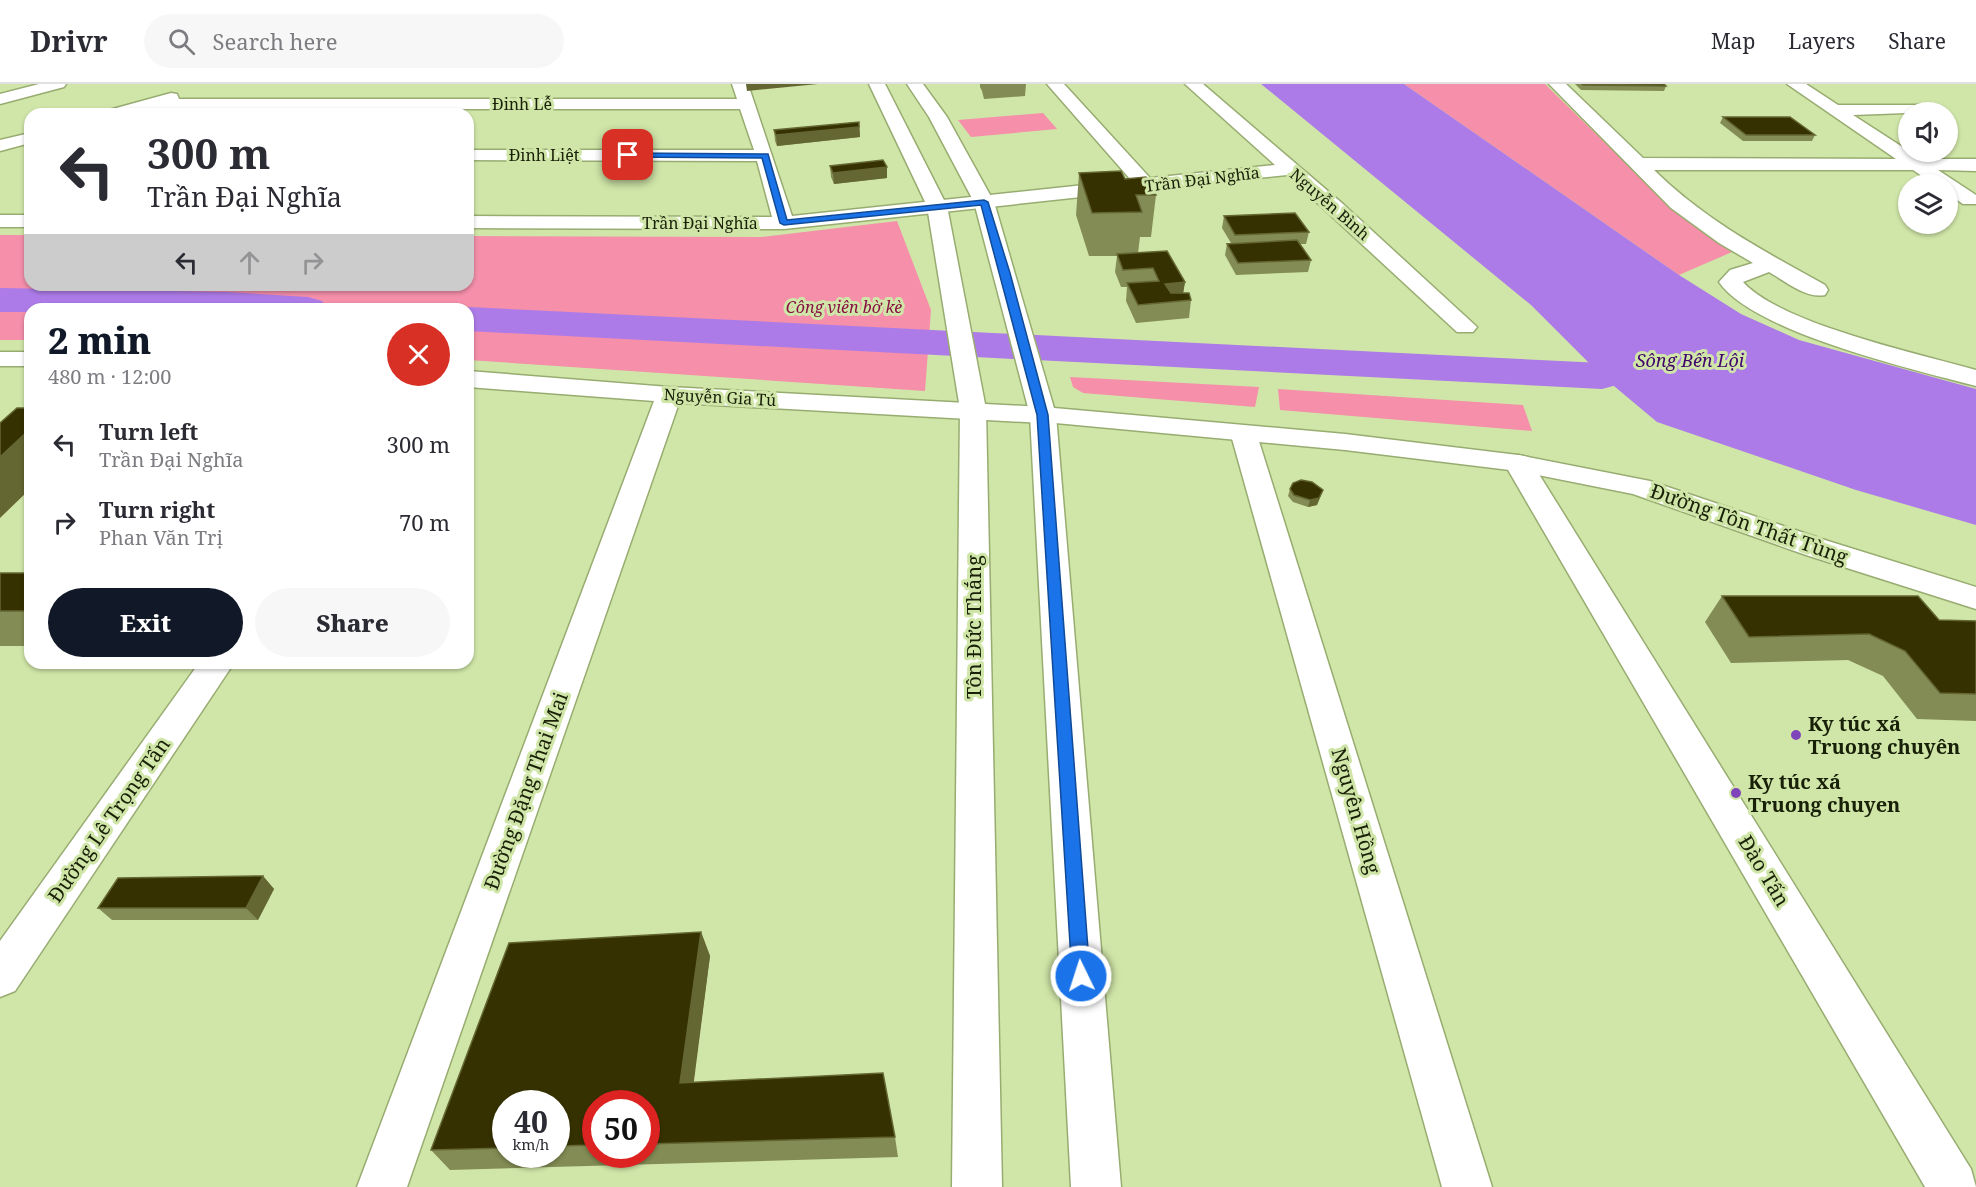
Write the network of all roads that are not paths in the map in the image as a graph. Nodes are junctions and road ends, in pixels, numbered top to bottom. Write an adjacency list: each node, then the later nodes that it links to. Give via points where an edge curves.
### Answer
1 (58, 84): 10 (street)
2 (740, 84): 12 (street)
3 (877, 84): 29 (street, Tôn Đức Thắng)
4 (915, 84): 28 (street, via 938,117)
5 (1055, 84): 26 (street)
6 (1193, 84): 25 (street, Nguyễn Bình)
7 (1557, 84): 22 (street)
8 (1795, 84): 15 (street)
9 (207, 87): 11 (street)
10 (0, 99)
11 (152, 104): 12 (street, Đinh Lễ); 13 (street)
12 (747, 104): 21 (street)
13 (137, 108)
14 (1898, 109): 15 (street)
15 (1834, 110): 24 (street)
16 (24, 140): 17 (street)
17 (0, 146)
18 (0, 154): 19 (street)
19 (24, 154)
20 (474, 155): 21 (street, Đinh Liệt)
21 (765, 156): 33 (street)
22 (1638, 164): 24 (street); 34 (street, via 1678,204 1726,239)
23 (1976, 165): 24 (street)
24 (1920, 166): 27 (street)
25 (1289, 169): 26 (street, Trần Đại Nghĩa); 36 (street, Nguyễn Bình)
26 (1147, 186): 28 (street, Trần Đại Nghĩa)
27 (1970, 200)
28 (984, 202): 29 (street, Trần Đại Nghĩa); 43 (street)
29 (937, 206): 33 (street, Trần Đại Nghĩa); 42 (street, Tôn Đức Thắng)
30 (0, 221): 31 (street)
31 (24, 221)
32 (474, 222): 33 (street, Trần Đại Nghĩa)
33 (784, 223)
34 (1771, 264): 35 (street); 39 (street, via 1738,275 1730,282 1733,291 1829,336)
35 (1817, 290)
36 (1465, 327)
37 (0, 359): 38 (street)
38 (24, 359)
39 (1976, 378)
40 (474, 379): 41 (street, Nguyễn Gia Tú)
41 (669, 395): 42 (street, Nguyễn Gia Tú); 49 (street, Đường Đặng Thai Mai)
42 (973, 410): 43 (street, Nguyễn Gia Tú); 50 (street, Tôn Đức Thắng)
43 (1042, 415): 44 (street, Nguyễn Gia Tú); 51 (street)
44 (1244, 435): 45 (street, Đường Tôn Thất Tùng, via 1345,442); 52 (street, Nguyên Hồng)
45 (1518, 463): 46 (street, Đường Tôn Thất Tùng, via 1640,487); 53 (street, Đào Tấn)
46 (1976, 598)
47 (213, 669): 48 (street, Đường Lê Trọng Tấn)
48 (0, 977)
49 (382, 1187)
50 (977, 1187)
51 (1096, 1187)
52 (1467, 1187)
53 (1953, 1187)

